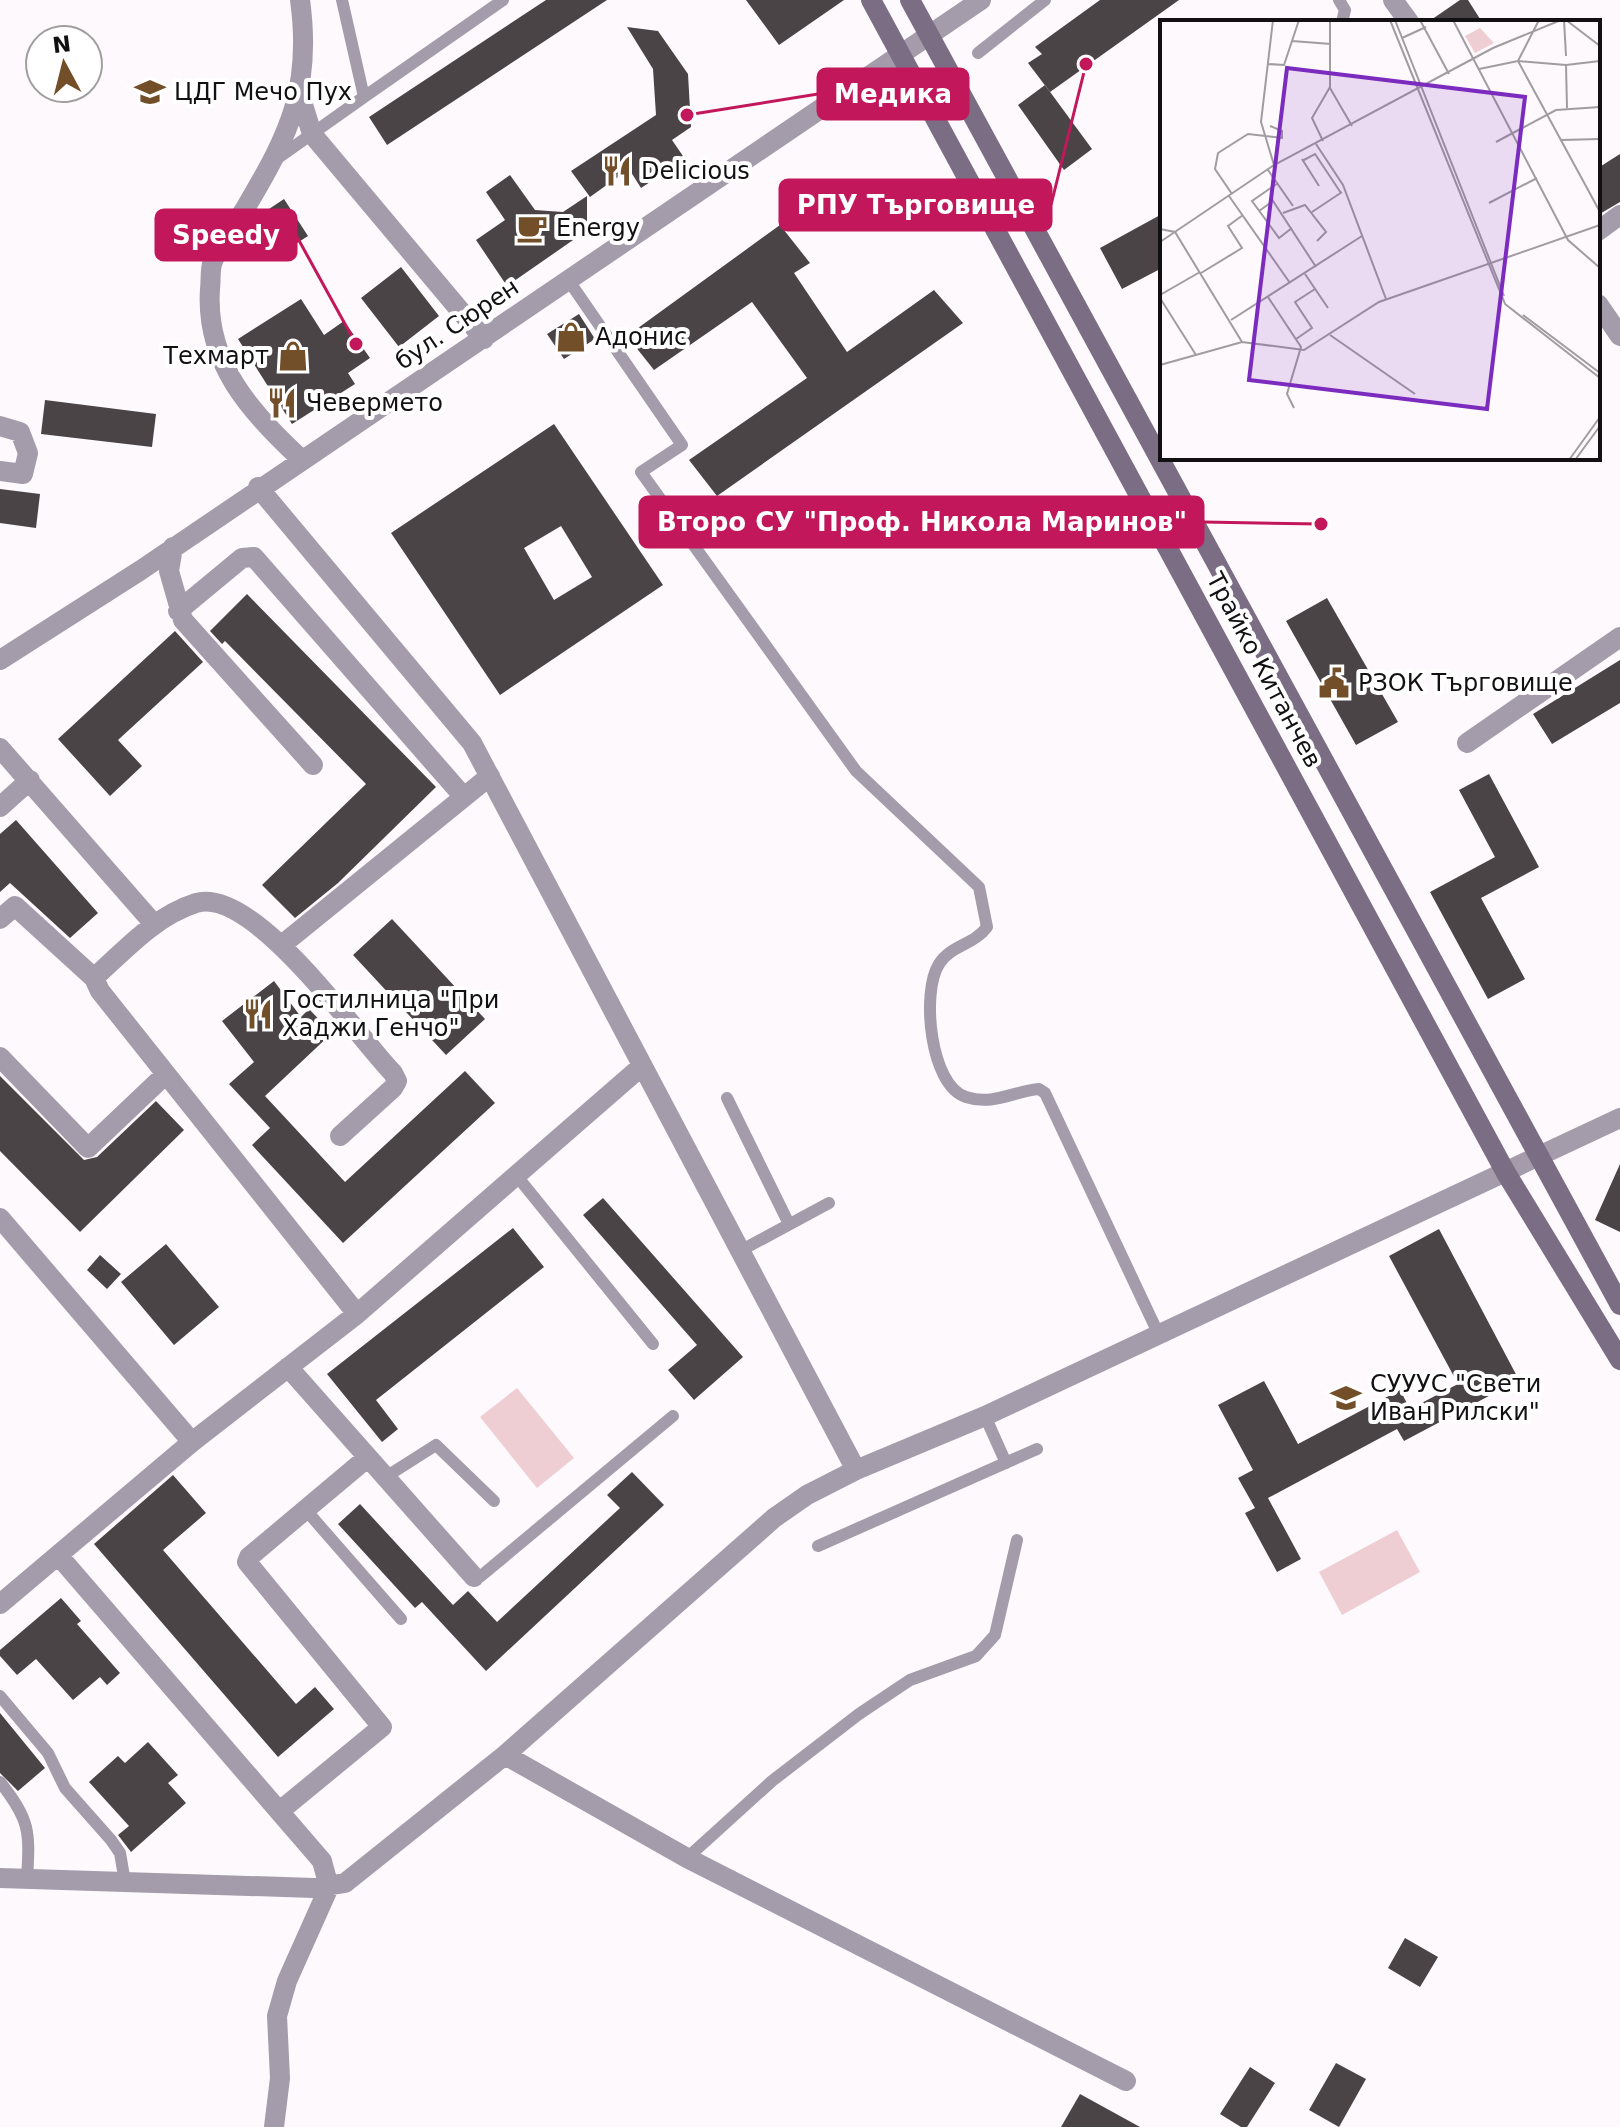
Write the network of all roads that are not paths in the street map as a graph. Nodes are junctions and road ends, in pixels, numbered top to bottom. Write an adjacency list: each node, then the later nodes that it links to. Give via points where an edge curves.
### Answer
1 (300, 0): 15 (street)
2 (342, 0): 16 (lane)
3 (503, 0): 16 (lane)
4 (871, 0): 14 (street, Трайко Китанчев)
5 (910, 0): 12 (street, Трайко Китанчев)
6 (981, 0): 12 (street, бул. Сюрен)
7 (1045, 0): 13 (lane)
8 (1339, 0): 10 (lane, via 1345,10)
9 (1393, 0): 11 (street)
10 (1342, 20)
11 (1408, 20)
12 (931, 37): 14 (street, бул. Сюрен); 28 (street, Трайко Китанчев)
13 (978, 53)
14 (902, 56): 21 (street, бул. Сюрен); 53 (street, Трайко Китанчев)
15 (300, 95): 17 (street); 18 (street)
16 (364, 97): 17 (lane)
17 (312, 134): 18 (lane); 24 (street)
18 (273, 161): 26 (street, via 212,264 208,318 218,355 244,400)
19 (1620, 215): 20 (street)
20 (1600, 230)
21 (569, 281): 24 (street, бул. Сюрен); 61 (lane, via 682,445 641,472 856,771 979,887 987,927 979,938 949,952 930,982 934,1041 943,1075 957,1094 969,1098 1045,1093)
22 (1600, 307): 23 (street)
23 (1620, 336)
24 (484, 339): 26 (street, бул. Сюрен)
25 (0, 426): 29 (street, via 20,432 28,453 23,474)
26 (301, 459): 30 (street, бул. Сюрен)
27 (1160, 460): 52 (street, Трайко Китанчев)
28 (1160, 460)
29 (0, 471)
30 (258, 487): 31 (street, бул. Сюрен); 38 (street, via 472,743)
31 (173, 547): 32 (street, via 169,571); 34 (street, бул. Сюрен)
32 (178, 611): 37 (street); 40 (street, via 242,558 254,557)
33 (1620, 637): 35 (street)
34 (0, 660)
35 (1467, 743)
36 (0, 748): 39 (street)
37 (313, 765)
38 (490, 776): 40 (street); 47 (street)
39 (30, 780): 41 (street); 43 (street)
40 (463, 796): 44 (street)
41 (0, 807)
42 (0, 919): 45 (street, via 15,906)
43 (154, 924): 44 (street, via 199,902 231,907); 45 (street)
44 (283, 944): 51 (street, via 397,1081)
45 (94, 978): 48 (street)
46 (0, 1057): 48 (street, via 88,1148)
47 (642, 1066): 54 (street); 58 (street)
48 (166, 1074): 60 (street)
49 (727, 1098): 57 (lane)
50 (1620, 1118): 52 (street)
51 (340, 1136)
52 (1538, 1158): 53 (street); 59 (street, Трайко Китанчев)
53 (1506, 1173): 61 (street); 63 (street, Трайко Китанчев)
54 (516, 1175): 60 (street); 62 (lane)
55 (829, 1203): 57 (lane)
56 (0, 1218): 67 (street)
57 (789, 1224): 58 (lane)
58 (738, 1252): 71 (street)
59 (1620, 1305)
60 (357, 1314): 64 (street)
61 (1159, 1335): 66 (street)
62 (653, 1344)
63 (1620, 1360)
64 (288, 1367): 67 (street); 69 (street)
65 (673, 1416): 78 (lane)
66 (985, 1416): 70 (lane); 71 (street)
67 (192, 1442): 77 (street)
68 (1037, 1449): 70 (lane)
69 (367, 1458): 72 (street); 74 (street)
70 (1006, 1463): 76 (lane)
71 (856, 1470): 82 (street, via 774,1518)
72 (384, 1478): 73 (lane, via 436,1445); 78 (street)
73 (494, 1501)
74 (305, 1509): 80 (lane); 84 (street, via 247,1562 382,1727)
75 (1017, 1540): 85 (lane, via 995,1635 976,1656 910,1680 859,1714 772,1781)
76 (818, 1546)
77 (58, 1555): 79 (street); 84 (street)
78 (474, 1577)
79 (0, 1604)
80 (401, 1619)
81 (0, 1696): 88 (lane, via 48,1753 65,1788 120,1853)
82 (505, 1755): 85 (street); 89 (street, via 358,1875)
83 (0, 1782): 87 (lane, via 26,1817)
84 (281, 1810): 89 (street, via 322,1861)
85 (687, 1858): 90 (street)
86 (0, 1878): 87 (street)
87 (27, 1879): 88 (street)
88 (125, 1882): 89 (street)
89 (329, 1887): 91 (street, via 277,2016 280,2078)
90 (1126, 2081)
91 (274, 2127)

